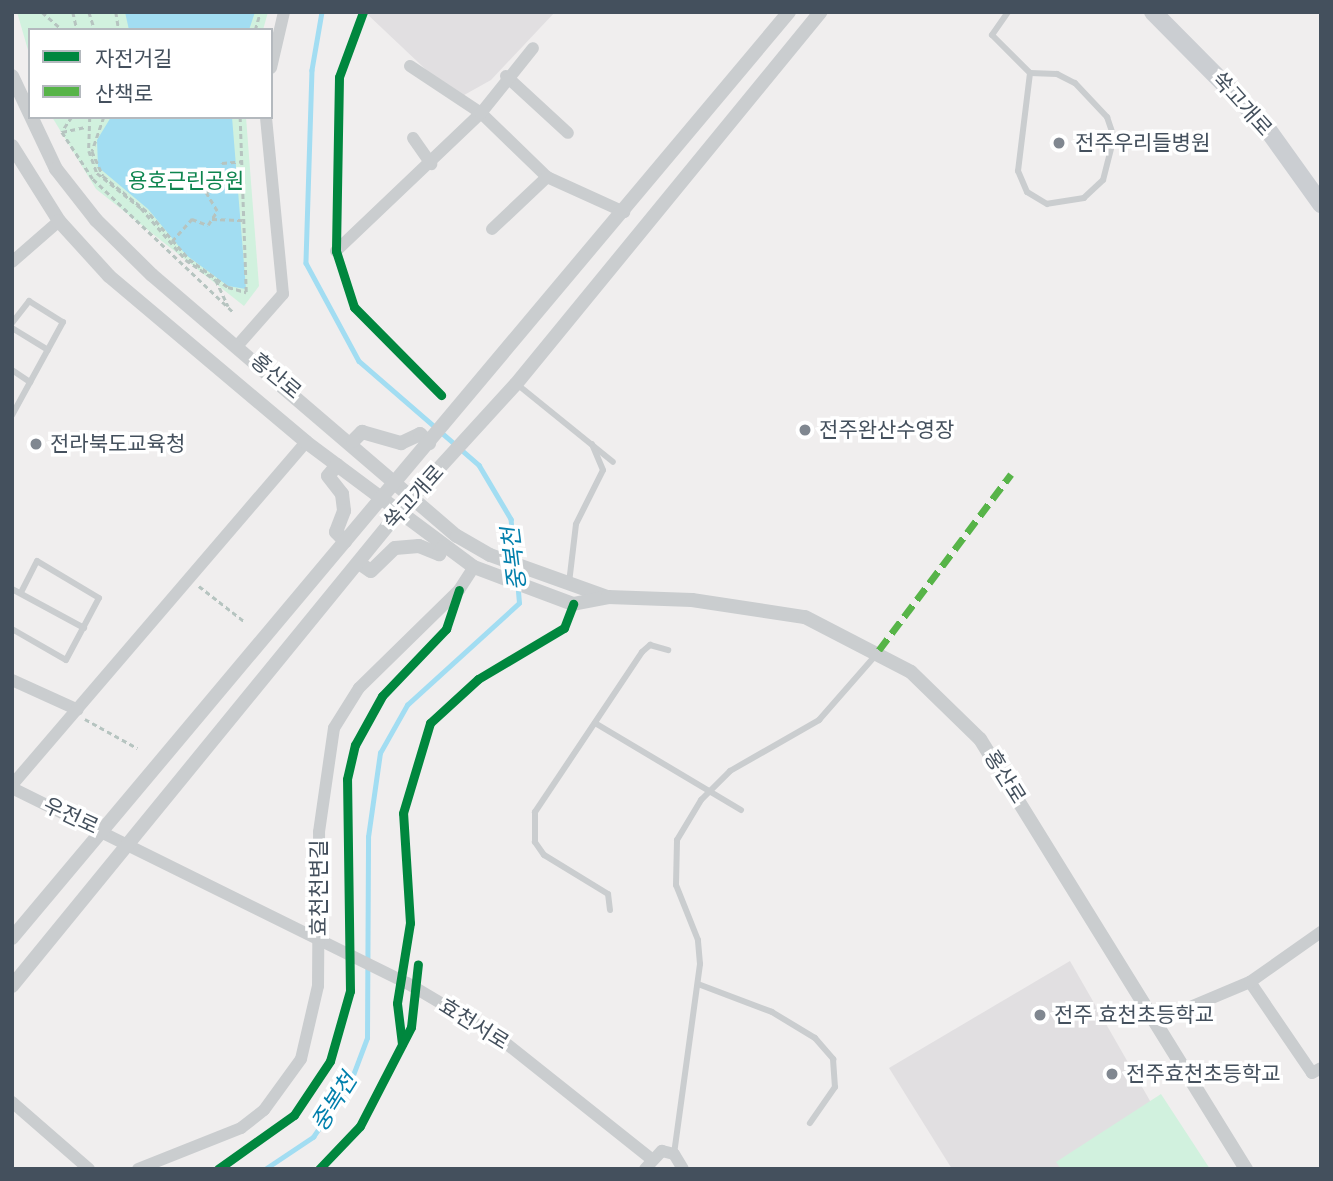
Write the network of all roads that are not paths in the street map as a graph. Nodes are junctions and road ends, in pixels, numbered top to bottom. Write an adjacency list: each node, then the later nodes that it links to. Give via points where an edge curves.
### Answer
1 (284, 12): 7 (street)
2 (789, 12): 22 (street, 쑥고개로)
3 (821, 12): 32 (street, 쑥고개로)
4 (1009, 12): 9 (lane, via 992,35)
5 (1161, 15): 21 (main road, 쑥고개로, via 1262,123)
6 (533, 48): 11 (street)
7 (273, 59)
8 (410, 66): 13 (street)
9 (1030, 73): 9 (lane, via 1018,171 1027,192 1047,204 1084,198 1103,180 1114,137 1107,117 1076,83 1057,74)
10 (12, 76): 12 (street, 홍산로)
11 (506, 76): 13 (street); 16 (street)
12 (28, 110)
13 (481, 113): 19 (street); 20 (street)
14 (32, 119): 28 (street, 홍산로, via 56,169 96,220)
15 (265, 119): 28 (street, via 283,294)
16 (568, 133)
17 (413, 138): 19 (street)
18 (12, 146): 23 (street, 홍산로)
19 (431, 164): 25 (street)
20 (547, 177): 22 (street); 24 (street)
21 (1321, 204)
22 (624, 212): 37 (street, 쑥고개로)
23 (59, 221): 26 (street); 34 (street, 홍산로, via 108,276)
24 (492, 229)
25 (336, 251)
26 (12, 262)
27 (12, 325): 29 (lane); 29 (lane, via 29,301 63,323)
28 (238, 345): 35 (street, 홍산로)
29 (48, 350): 31 (lane)
30 (12, 370): 31 (lane)
31 (30, 382): 33 (lane)
32 (516, 384): 36 (lane); 41 (street, 쑥고개로)
33 (12, 415)
34 (306, 442): 39 (street, 홍산로); 57 (street)
35 (353, 442): 37 (street, via 362,432 380,443 410,440 420,434); 40 (street, 홍산로)
36 (592, 444): 38 (lane); 48 (lane, via 603,470 576,524)
37 (427, 446): 40 (street, 쑥고개로)
38 (613, 462)
39 (337, 466): 42 (street, 홍산로); 44 (street, via 328,476 342,495 344,511 335,532)
40 (398, 482): 41 (street, 홍산로); 42 (street, 쑥고개로)
41 (411, 498): 43 (street, 쑥고개로); 48 (street, 홍산로, via 490,555)
42 (382, 499): 43 (street, 홍산로); 44 (street, 쑥고개로)
43 (399, 512): 45 (street, 홍산로); 46 (street, 쑥고개로)
44 (345, 541): 62 (street, 쑥고개로)
45 (443, 547): 46 (street, via 439,554 419,546 395,548 371,571); 47 (street, 홍산로)
46 (359, 562): 63 (street, 쑥고개로)
47 (480, 570): 51 (street, 홍산로, via 573,604); 67 (street, 효천천변길, via 366,680 334,728 321,808)
48 (569, 584): 51 (street, 홍산로)
49 (12, 589): 50 (lane)
50 (21, 593): 52 (lane); 52 (lane, via 37,561 99,598)
51 (608, 597): 55 (street, 홍산로, via 744,604 805,617)
52 (84, 628): 53 (lane, via 66,660)
53 (12, 629)
54 (668, 650): 58 (lane, via 650,645 642,652)
55 (879, 650): 60 (lane, via 819,720 730,771); 71 (street, 홍산로, via 942,698 980,739)
56 (12, 680): 57 (street)
57 (80, 714): 59 (street)
58 (595, 723): 60 (lane); 64 (lane, via 536,812 534,826 544,855 608,894)
59 (12, 787): 62 (street, 우전로)
60 (710, 790): 61 (lane); 69 (lane, via 677,840 676,885 698,940)
61 (741, 810)
62 (101, 830): 63 (street, 우전로); 66 (street, 쑥고개로)
63 (130, 845): 67 (street, 효천서로); 70 (street, 쑥고개로)
64 (610, 911)
65 (1321, 932): 68 (street)
66 (12, 938)
67 (318, 943): 76 (street, 효천서로, via 407,984 498,1037); 78 (street, 효천천변길, via 310,1030 284,1087 240,1128)
68 (1250, 982): 71 (street); 72 (street, via 1312,1073)
69 (698, 984): 74 (lane, via 772,1012 816,1038 833,1059 835,1087); 75 (lane)
70 (12, 986)
71 (1157, 1021): 80 (street, 홍산로)
72 (1321, 1068)
73 (12, 1102): 77 (street)
74 (810, 1123)
75 (674, 1154): 76 (street); 79 (street)
76 (647, 1163)
77 (89, 1169)
78 (138, 1169)
79 (683, 1169)
80 (1246, 1169)

